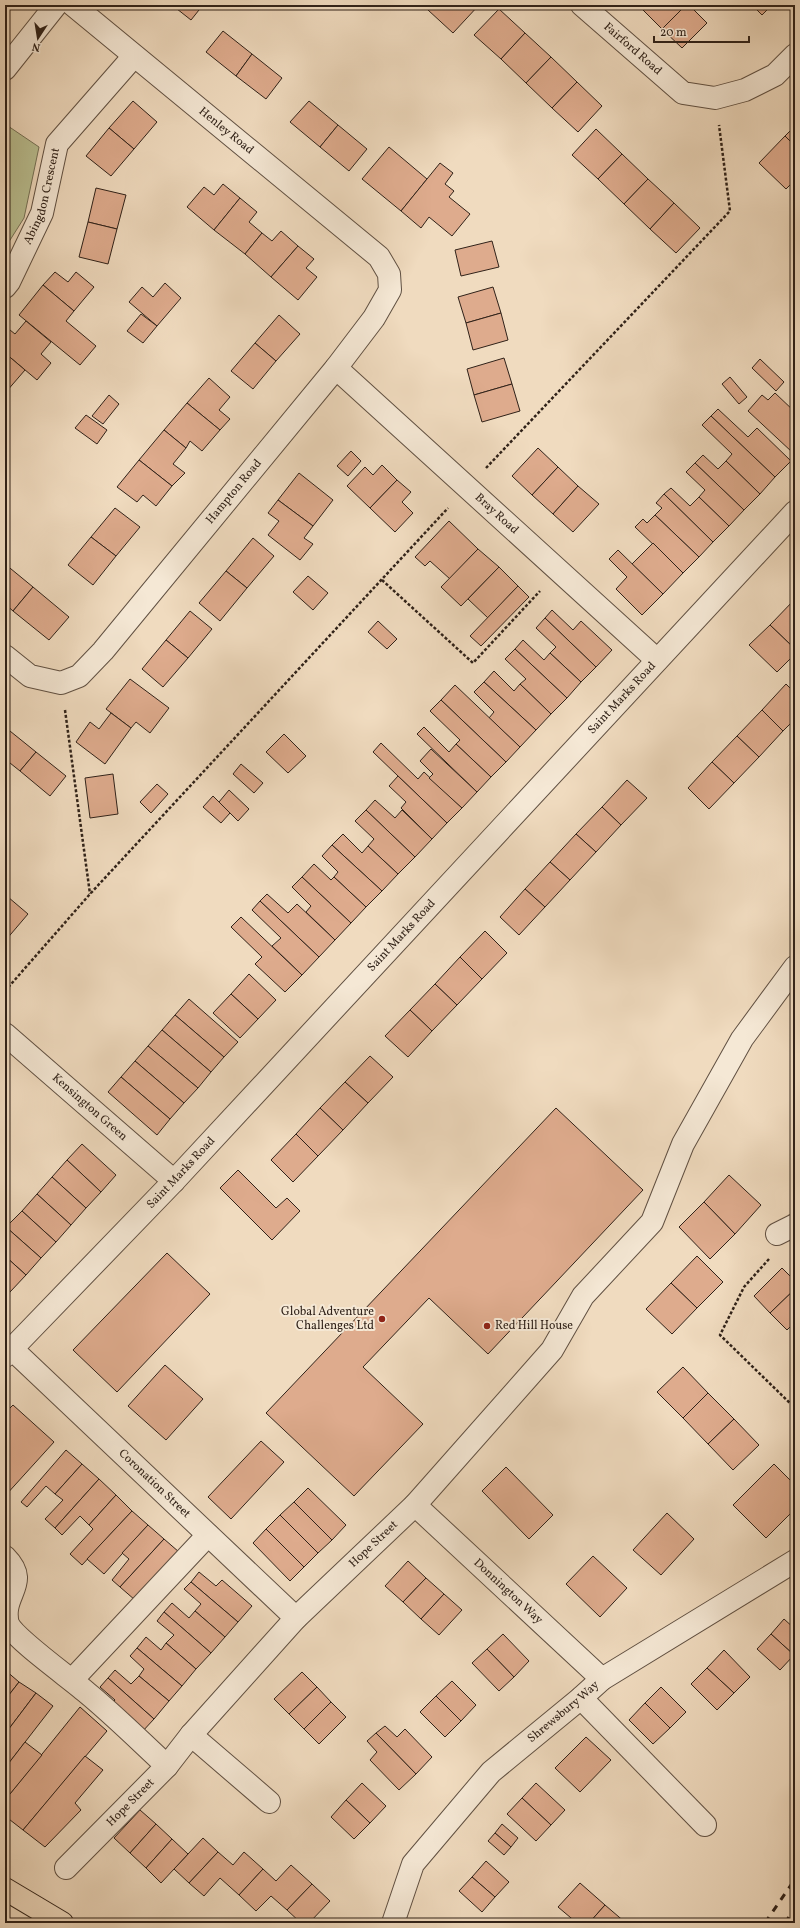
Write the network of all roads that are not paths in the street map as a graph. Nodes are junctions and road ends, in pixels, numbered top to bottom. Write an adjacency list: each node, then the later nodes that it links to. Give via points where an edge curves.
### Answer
1 (56, 5): 6 (street)
2 (73, 5): 5 (street, Henley Road)
3 (582, 5): 4 (street, Fairford Road, via 683,93 716,98 744,90 775,75)
4 (795, 55)
5 (134, 56): 7 (street, Henley Road); 8 (street, Abingdon Crescent, via 57,144 42,213)
6 (5, 70)
7 (379, 257): 9 (street, Hampton Road, via 389,274 390,290 374,318)
8 (5, 287)
9 (336, 368): 11 (street, Hampton Road, via 103,651 79,676 61,683 30,676); 12 (street, Bray Road)
10 (795, 512): 12 (street, Saint Marks Road)
11 (5, 656)
12 (657, 660): 15 (street, Saint Marks Road)
13 (795, 967): 17 (street, Hope Street, via 742,1039 686,1137 652,1222 583,1296 552,1350)
14 (5, 1034): 15 (street, Kensington Green)
15 (174, 1181): 16 (street, Saint Marks Road)
16 (8, 1352): 18 (street, Coronation Street)
17 (415, 1505): 21 (street, Hope Street); 22 (street, Donnington Way)
18 (208, 1535): 21 (street, Coronation Street); 23 (street)
19 (5, 1557): 23 (street, via 13,1565 16,1574 6,1609 8,1624)
20 (795, 1561): 22 (street, Shrewsbury Way)
21 (296, 1618): 25 (street, Hope Street)
22 (602, 1679): 24 (street, Shrewsbury Way)
23 (72, 1680): 26 (street)
24 (581, 1698): 28 (street); 32 (street, Shrewsbury Way, via 491,1772 423,1853 414,1864)
25 (191, 1735): 26 (street, Hope Street); 27 (street)
26 (167, 1766): 29 (street, Hope Street)
27 (269, 1802)
28 (705, 1825)
29 (66, 1868)
30 (5, 1889): 31 (main road)
31 (62, 1923)
32 (393, 1923)

